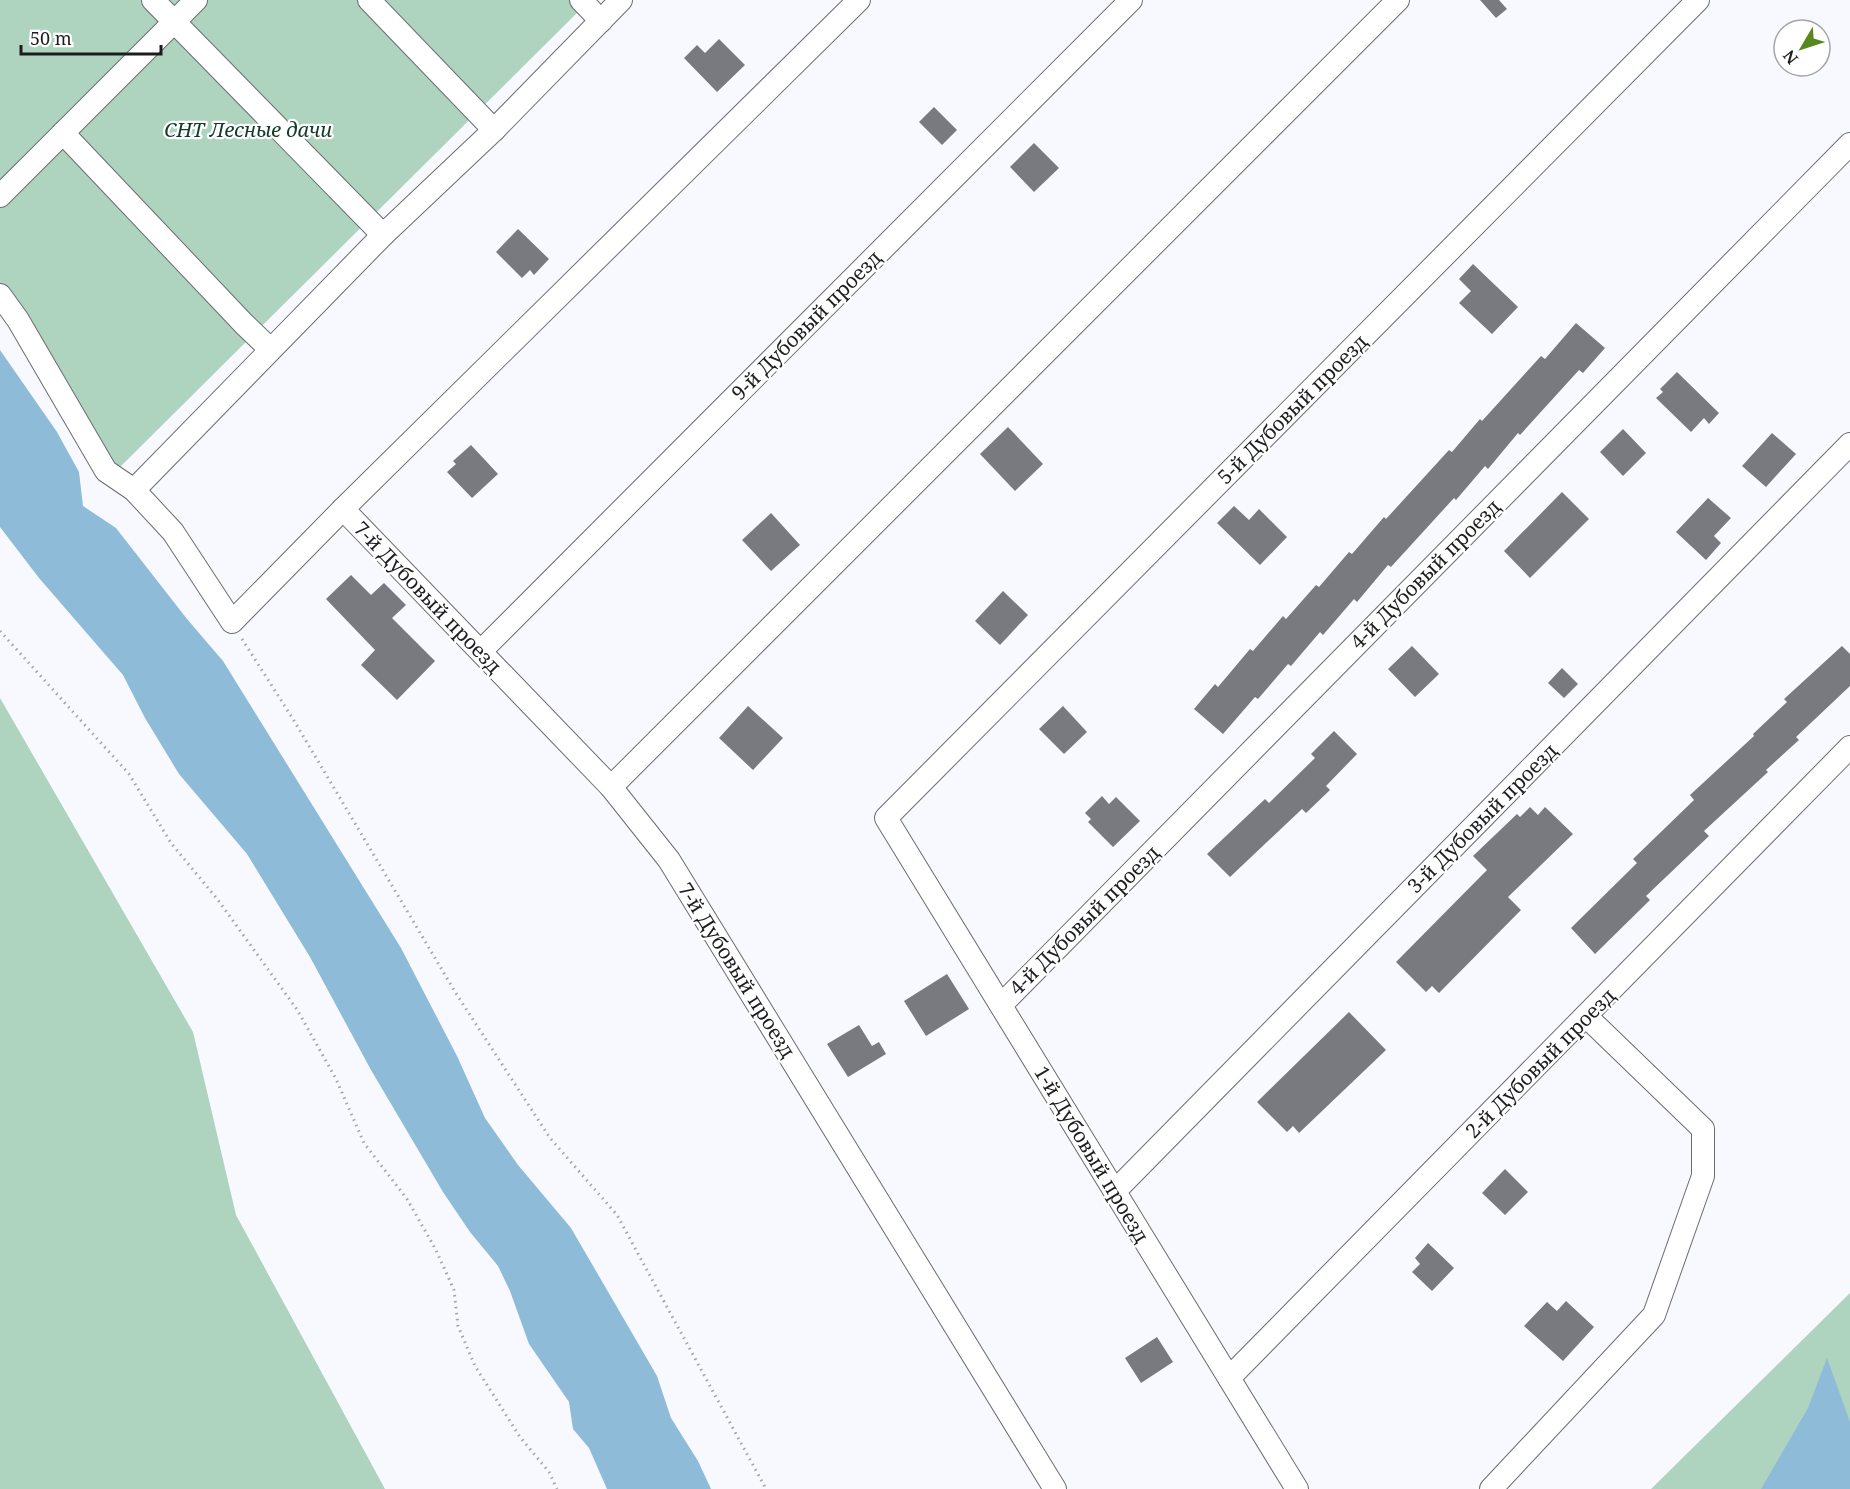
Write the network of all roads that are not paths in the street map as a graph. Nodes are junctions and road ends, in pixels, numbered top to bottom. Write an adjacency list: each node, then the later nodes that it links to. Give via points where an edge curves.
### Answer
1 (153, 0): 11 (street)
2 (196, 0): 11 (street)
3 (369, 0): 12 (street)
4 (581, 0): 10 (street)
5 (621, 0): 10 (street)
6 (859, 0): 21 (street)
7 (1131, 0): 22 (street, 9-й Дубовый проезд)
8 (1398, 0): 24 (street)
9 (1698, 0): 25 (street, 5-й Дубовый проезд)
10 (601, 21): 12 (street)
11 (174, 22): 13 (street); 16 (street)
12 (494, 130): 16 (street)
13 (63, 133): 15 (street); 18 (street)
14 (1850, 144): 26 (street, 4-й Дубовый проезд)
15 (0, 196)
16 (383, 235): 18 (street)
17 (0, 295): 20 (street, via 106,471)
18 (270, 349): 20 (street)
19 (1850, 444): 28 (street, 3-й Дубовый проезд)
20 (134, 490): 21 (street, via 173,532 232,622)
21 (343, 509): 22 (street, 7-й Дубовый проезд)
22 (481, 651): 24 (street, 7-й Дубовый проезд)
23 (1850, 747): 27 (street, 2-й Дубовый проезд)
24 (611, 787): 30 (street, 7-й Дубовый проезд, via 669,860)
25 (886, 818): 26 (street, 1-й Дубовый проезд)
26 (1001, 1005): 28 (street, 1-й Дубовый проезд)
27 (1586, 1016): 29 (street, 2-й Дубовый проезд); 32 (street, via 1703,1129 1703,1176 1654,1315)
28 (1115, 1191): 29 (street, 1-й Дубовый проезд)
29 (1229, 1378): 31 (street, 1-й Дубовый проезд)
30 (1055, 1489)
31 (1297, 1489)
32 (1491, 1489)

